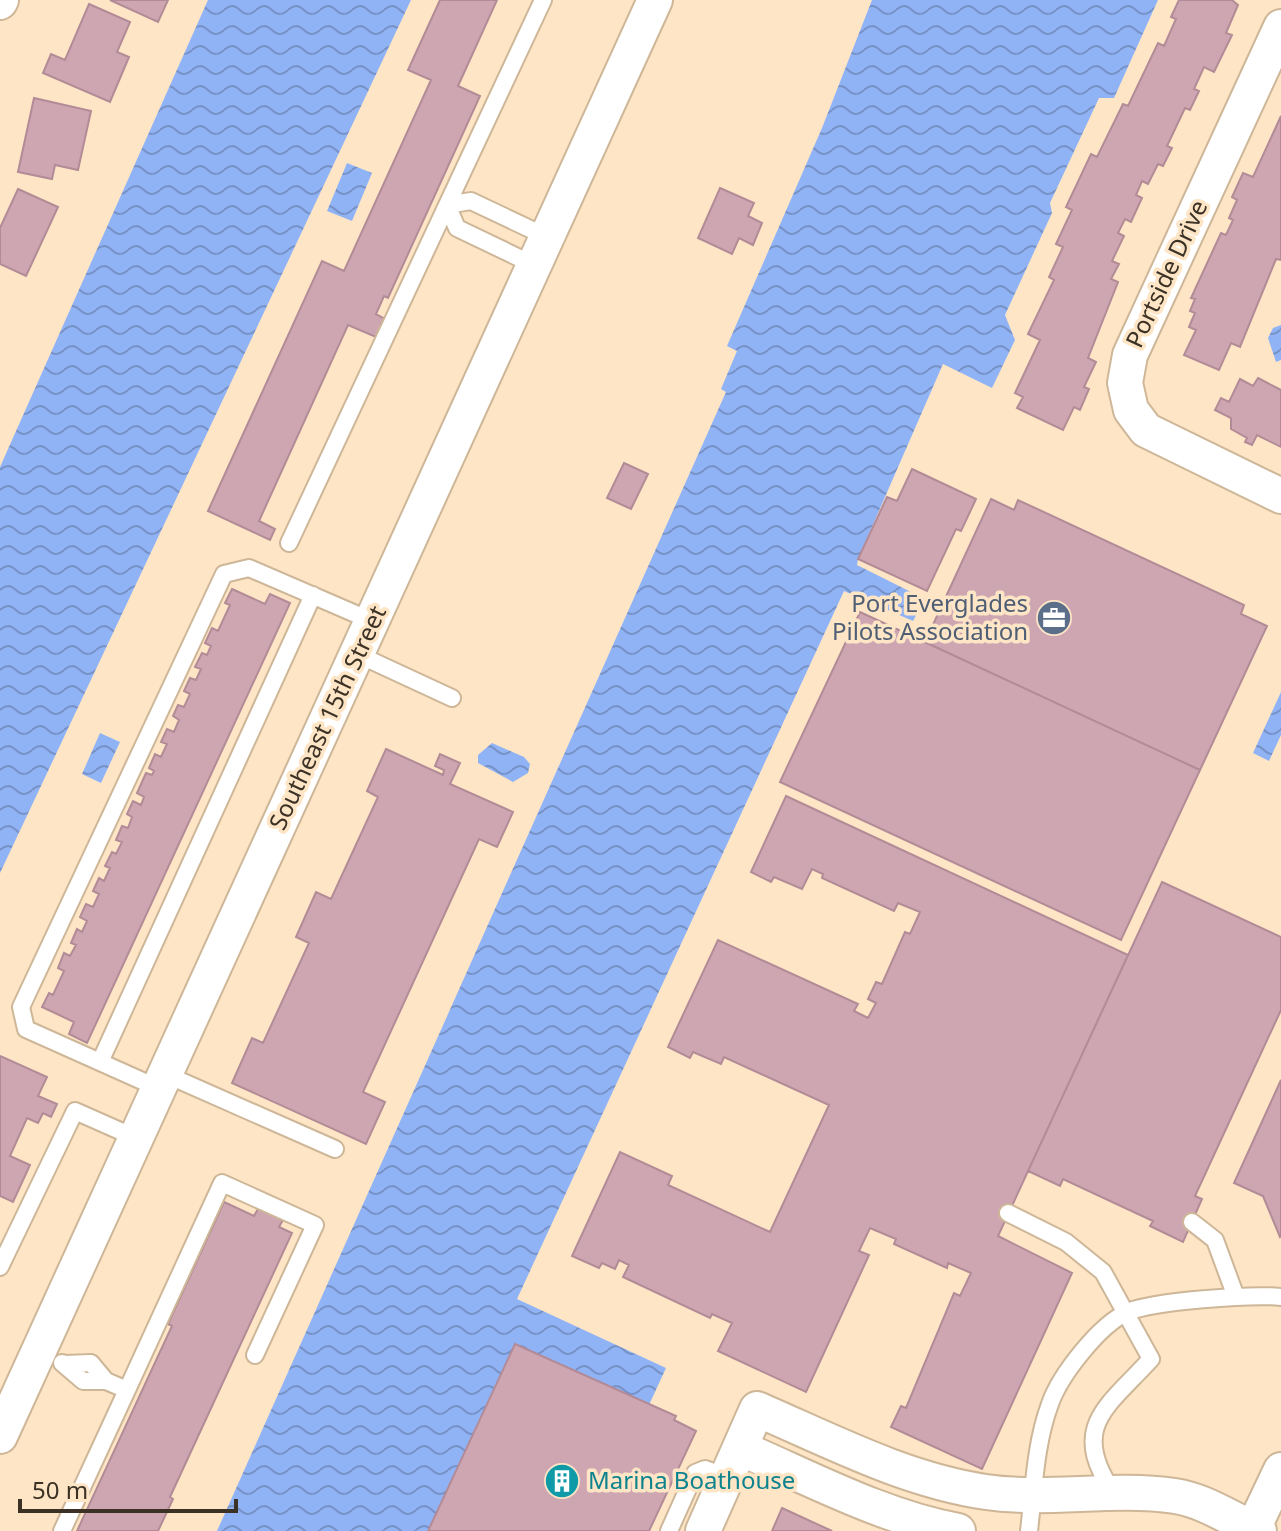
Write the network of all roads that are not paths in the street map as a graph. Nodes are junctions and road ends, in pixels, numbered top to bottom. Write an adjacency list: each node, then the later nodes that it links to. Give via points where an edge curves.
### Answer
1 (543, 0): 4 (lane)
2 (655, 0): 5 (street, Southeast 15th Street)
3 (1281, 27): 6 (street, Portside Drive, via 1130,355 1125,383 1131,410 1146,430)
4 (447, 205): 5 (lane, via 471,201); 5 (lane, via 457,228); 7 (lane)
5 (541, 251): 9 (street, Southeast 15th Street)
6 (1281, 496)
7 (289, 543)
8 (313, 595): 9 (lane); 12 (lane); 12 (lane, via 249,568 224,574 21,1007 26,1029)
9 (372, 621): 10 (street, Southeast 15th Street)
10 (357, 654): 11 (lane); 13 (street, Southeast 15th Street)
11 (452, 698)
12 (100, 1062): 13 (lane)
13 (162, 1081): 14 (street, Southeast 15th Street); 15 (lane)
14 (136, 1138): 18 (lane, via 75,1111); 23 (street, Southeast 15th Street)
15 (335, 1149)
16 (1008, 1213): 21 (lane, via 1066,1242 1103,1272)
17 (1192, 1222): 19 (lane, via 1215,1240)
18 (0, 1267)
19 (1236, 1297): 20 (lane); 21 (lane)
20 (1281, 1297)
21 (1128, 1312): 28 (lane, via 1151,1359 1102,1412 1094,1429 1091,1447 1097,1468); 29 (lane, via 1086,1345 1050,1401)
22 (255, 1355): 24 (lane, via 315,1225 222,1183)
23 (51, 1358): 24 (lane, via 91,1363 106,1381); 25 (street, Southeast 15th Street)
24 (127, 1390): 31 (lane)
25 (0, 1436)
26 (734, 1463): 29 (street, via 757,1409 944,1484 990,1493); 32 (lane, via 695,1473); 33 (street); 34 (street)
27 (1281, 1470): 30 (street)
28 (1113, 1492): 29 (street); 30 (street, via 1176,1496 1212,1506)
29 (1033, 1493): 35 (lane)
30 (1255, 1530)
31 (62, 1531)
32 (669, 1531)
33 (703, 1531)
34 (958, 1531)
35 (1029, 1531)

